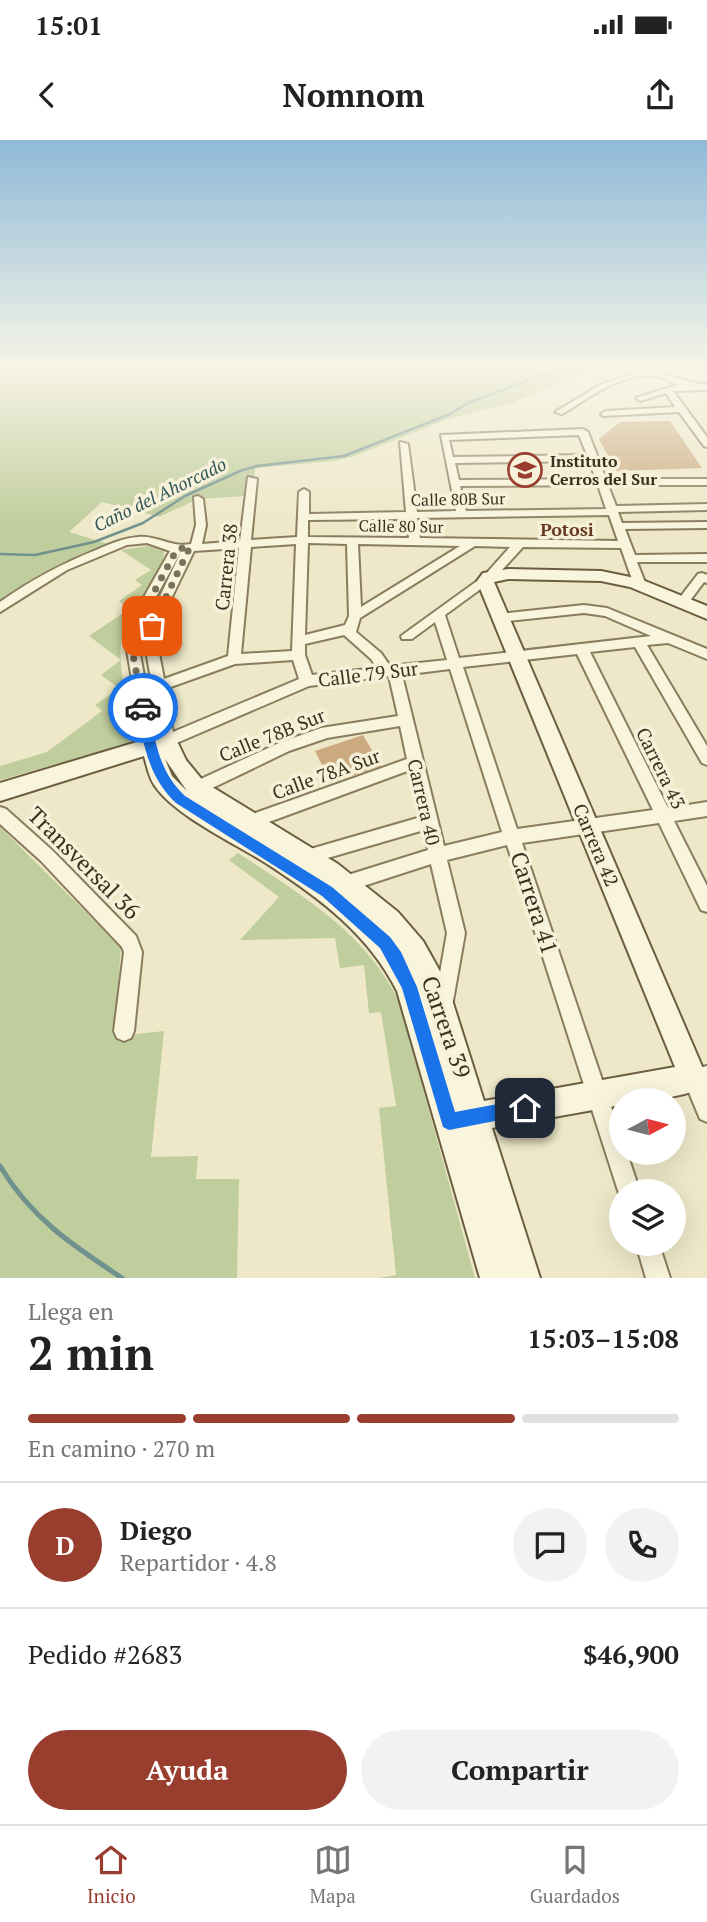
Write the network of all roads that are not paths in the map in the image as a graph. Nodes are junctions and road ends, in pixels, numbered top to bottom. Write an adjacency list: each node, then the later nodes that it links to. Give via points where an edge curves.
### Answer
1 (689, 419): 3 (street)
2 (403, 444): 15 (street)
3 (707, 444)
4 (593, 458): 5 (street); 5 (street, via 583,432 444,437); 9 (street)
5 (449, 460): 8 (street)
6 (252, 479): 22 (street, Carrera 38)
7 (707, 482): 9 (street)
8 (454, 483): 9 (street); 14 (street)
9 (602, 483): 13 (street)
10 (304, 492): 16 (street)
11 (198, 499): 26 (street, via 201,525)
12 (707, 507): 13 (street, Calle 80B Sur)
13 (612, 510): 14 (street, Calle 80B Sur); 18 (street)
14 (462, 515): 15 (street, Calle 80B Sur)
15 (412, 516): 16 (street, Calle 80B Sur); 21 (street)
16 (303, 517): 19 (street)
17 (707, 525): 18 (street)
18 (618, 526): 25 (street)
19 (303, 540): 20 (street, Calle 80 Sur); 22 (street, Calle 80 Sur); 42 (street)
20 (352, 541): 21 (street, Calle 80 Sur); 36 (street)
21 (415, 542): 23 (street, Calle 80 Sur)
22 (246, 543): 26 (street, Calle 80 Sur); 46 (street, Carrera 38)
23 (472, 543): 24 (street, Calle 80 Sur); 36 (street)
24 (519, 544): 25 (street, Calle 80 Sur); 29 (street)
25 (625, 545): 28 (street)
26 (188, 548): 33 (street, Calle 80 Sur, via 148,540 125,542 63,567); 50 (street, via 152,626 150,651); 52 (street, via 137,620 131,638)
27 (707, 558): 28 (street)
28 (630, 559): 31 (street)
29 (488, 578): 31 (street, via 579,575); 34 (street); 37 (street, Carrera 42, via 486,589)
30 (705, 578): 32 (street)
31 (640, 586): 32 (street)
32 (682, 603): 35 (street)
33 (0, 608)
34 (438, 613): 39 (street); 47 (street, Carrera 41)
35 (707, 613)
36 (355, 616): 38 (street)
37 (499, 618): 40 (street, via 584,609 607,612); 45 (street, Carrera 42)
38 (349, 629): 42 (street); 48 (street, via 351,638)
39 (407, 636)
40 (670, 638): 41 (street, Calle 79 Sur); 44 (street)
41 (638, 641): 43 (street, Calle 79 Sur); 53 (street)
42 (298, 648): 46 (street); 49 (street)
43 (581, 648): 45 (street, Calle 79 Sur); 59 (street, Carrera 43)
44 (707, 654)
45 (517, 656): 47 (street, Calle 79 Sur); 62 (street, Carrera 42)
46 (234, 659): 50 (street)
47 (454, 664): 48 (street, Calle 79 Sur); 63 (street, Carrera 41)
48 (391, 671): 49 (street, Calle 79 Sur); 51 (street, Carrera 40)
49 (307, 681): 52 (street, Calle 79 Sur)
50 (157, 687): 52 (street)
51 (405, 720): 54 (street, Carrera 40); 55 (street, Calle 78B Sur, via 326,732)
52 (158, 743): 55 (street); 56 (street, Calle 79 Sur); 66 (street, via 163,781 181,799)
53 (707, 759)
54 (415, 762): 60 (street, Calle 78A Sur); 61 (street, Carrera 40)
55 (197, 788): 60 (street)
56 (0, 792)
57 (707, 809): 59 (street)
58 (0, 814): 69 (street, Transversal 36, via 130,942 133,953)
59 (663, 816): 62 (street); 67 (street, Carrera 43)
60 (250, 821): 65 (street)
61 (429, 822): 64 (street, Carrera 40); 65 (street)
62 (588, 825): 63 (street); 70 (street, Carrera 42)
63 (512, 837): 64 (street); 71 (street, Carrera 41)
64 (436, 855): 66 (street); 68 (street, Carrera 40, via 456,933)
65 (307, 857): 66 (street)
66 (346, 893): 68 (street, Carrera 39, via 383,912 426,967); 73 (street, Carrera 39, via 404,972)
67 (707, 904)
68 (443, 1009): 73 (street, Carrera 39)
69 (124, 1031)
70 (700, 1077): 71 (street); 72 (street, Carrera 42)
71 (597, 1095): 73 (street); 74 (street, Carrera 41)
72 (707, 1112)
73 (462, 1119): 76 (street); 77 (street)
74 (625, 1179)
75 (651, 1256): 78 (street)
76 (496, 1278)
77 (524, 1278)
78 (658, 1278)

